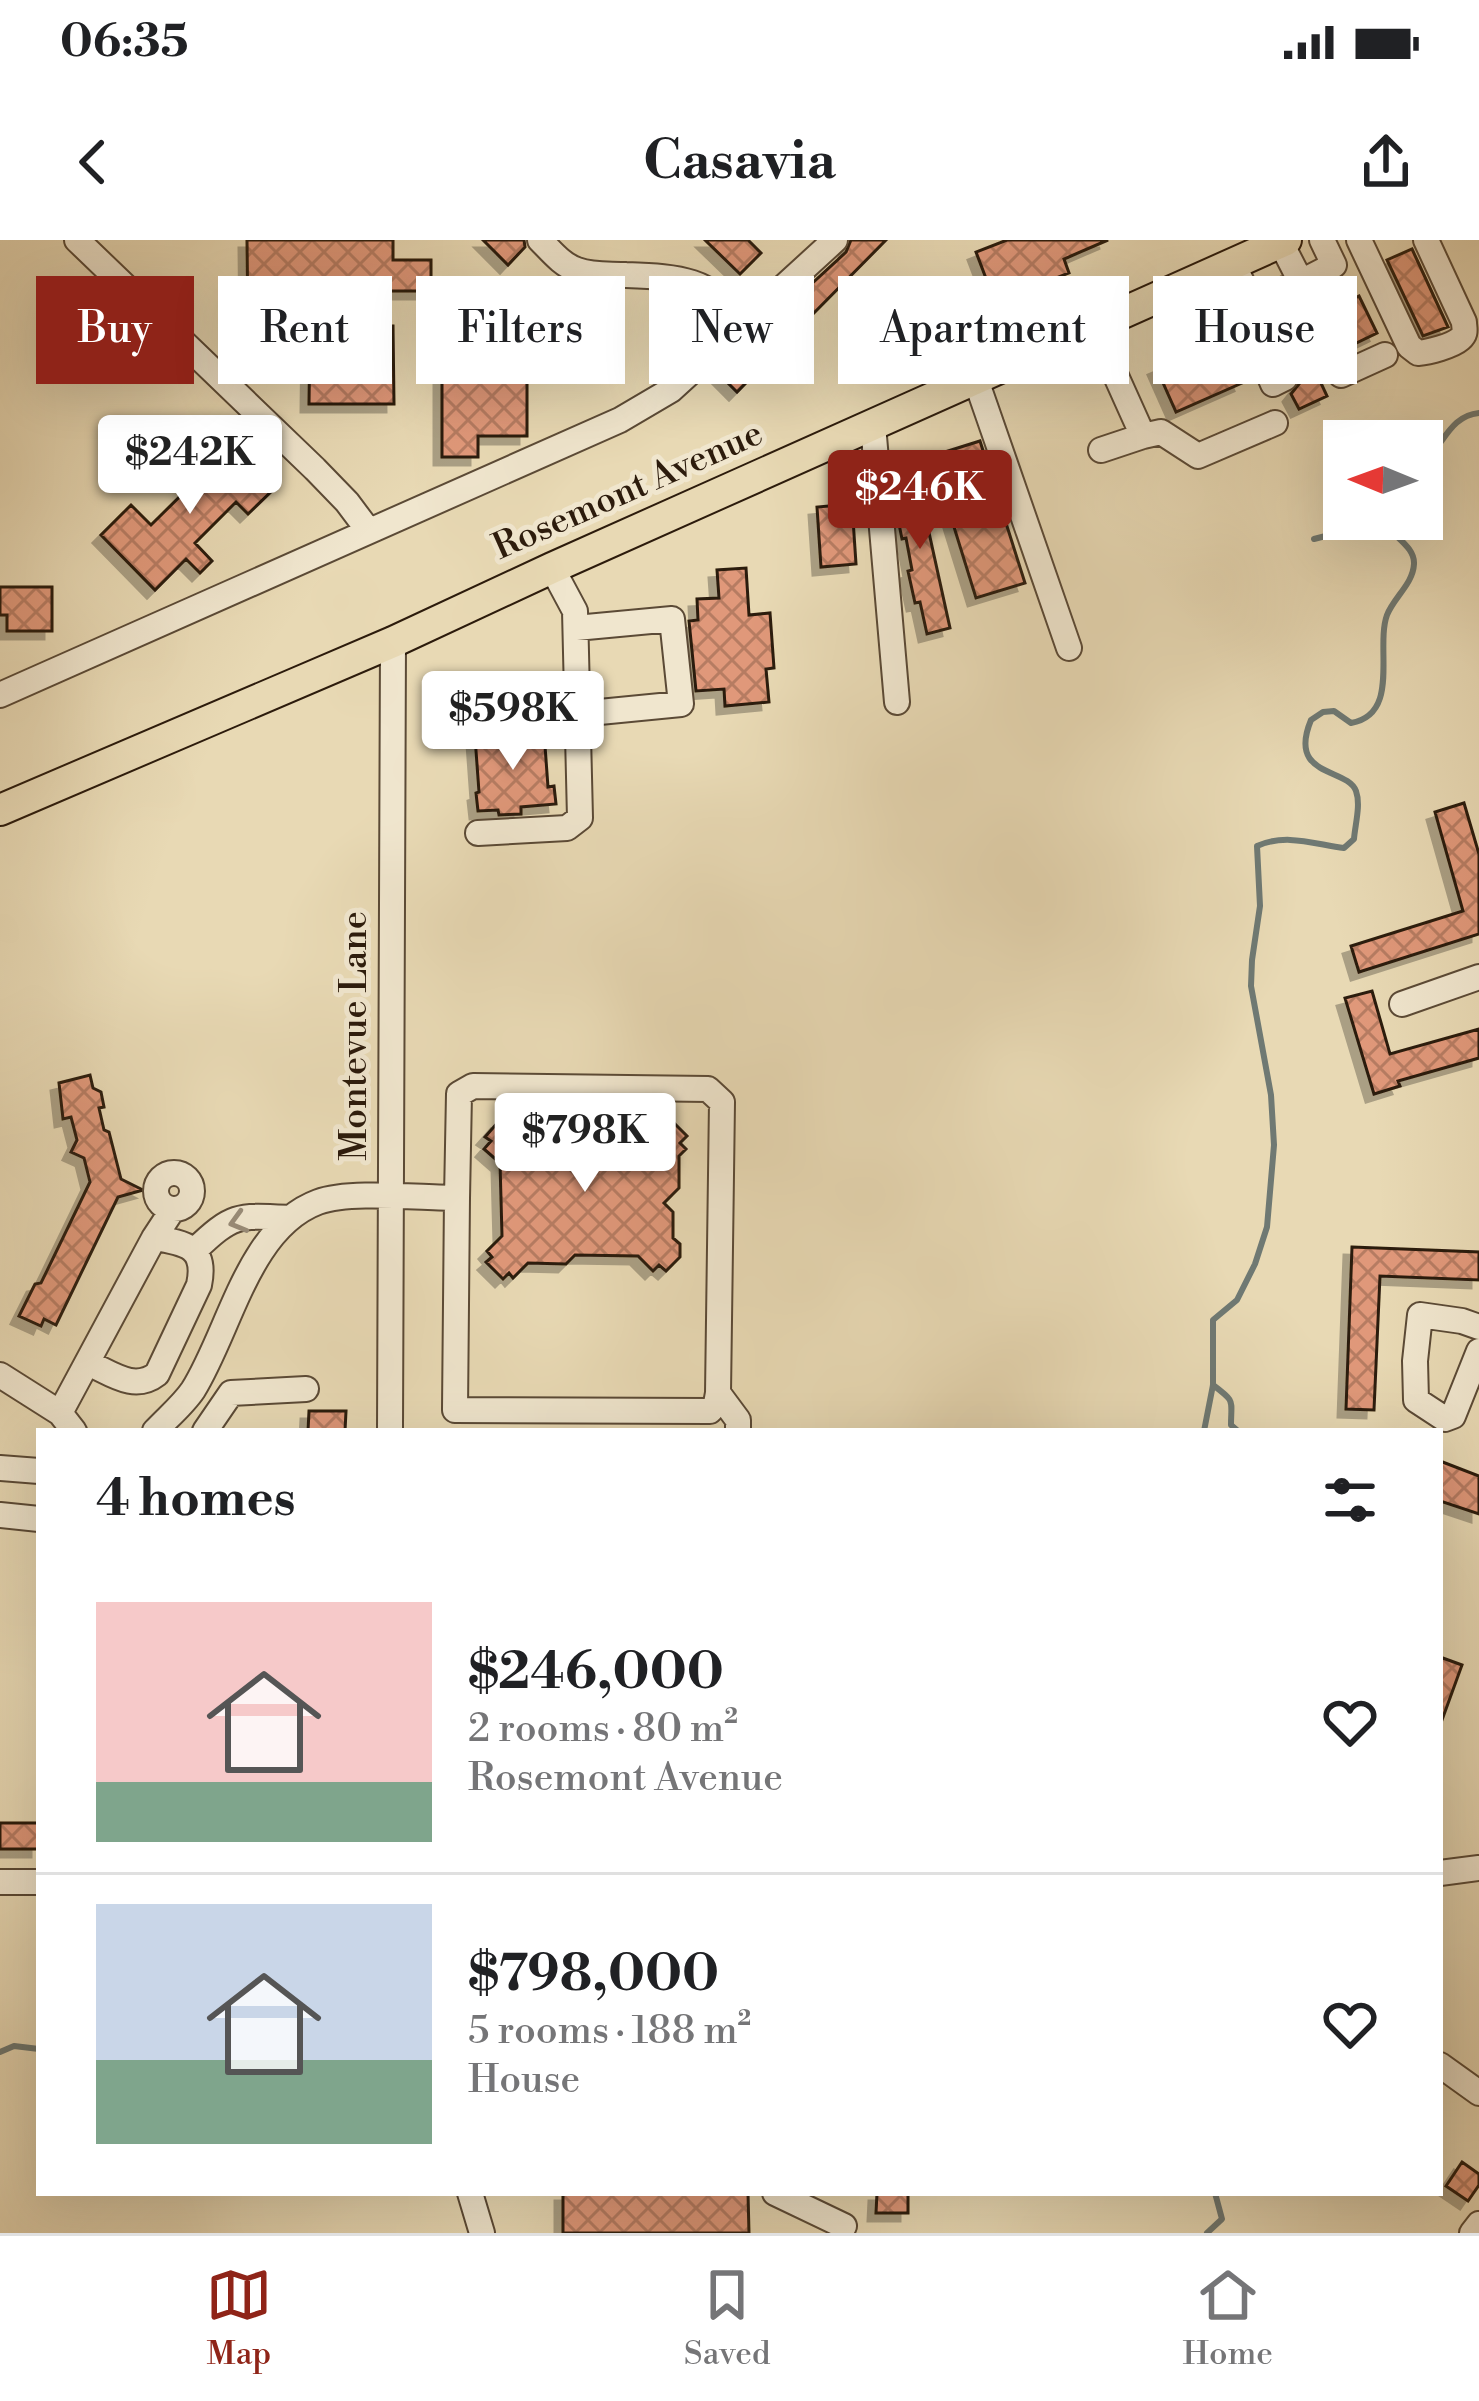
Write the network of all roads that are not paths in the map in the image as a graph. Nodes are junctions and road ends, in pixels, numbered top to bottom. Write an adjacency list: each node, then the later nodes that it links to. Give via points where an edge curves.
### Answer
1 (77, 240): 9 (street)
2 (540, 240): 10 (street, via 579,272)
3 (1322, 240): 14 (street, via 1334,265)
4 (1359, 240): 5 (street, via 1418,353 1465,331)
5 (1426, 240)
6 (1284, 241): 8 (main road, Rosemont Avenue); 13 (street)
7 (820, 245): 11 (street)
8 (1226, 268): 12 (street); 15 (main road, Rosemont Avenue)
9 (115, 276)
10 (662, 276)
11 (791, 276)
12 (1230, 276)
13 (1296, 276)
14 (1313, 276)
15 (1129, 311)
16 (194, 352): 27 (street)
17 (1385, 355): 18 (street)
18 (1357, 368)
19 (678, 384): 27 (street, via 620,420)
20 (967, 384): 24 (main road, Rosemont Avenue)
21 (977, 384): 31 (street)
22 (1120, 384): 25 (street)
23 (1275, 423): 25 (street, via 1198,456 1160,432)
24 (873, 425): 28 (main road, Rosemont Avenue); 33 (street)
25 (1143, 436): 26 (street)
26 (1101, 450)
27 (368, 530): 32 (street)
28 (552, 568): 29 (street); 30 (main road, Rosemont Avenue)
29 (576, 628): 34 (street); 34 (street, via 672,619 681,704)
30 (393, 642): 35 (main road, Rosemont Avenue); 39 (street, Montevue Lane)
31 (1069, 648)
32 (0, 695)
33 (897, 702)
34 (578, 714): 36 (street, via 575,824)
35 (0, 811)
36 (478, 833)
37 (1479, 976): 38 (street)
38 (1402, 1004)
39 (390, 1198): 40 (street); 42 (street, via 346,1196); 54 (street, Montevue Lane)
40 (457, 1198): 50 (street, via 455,1410 710,1411); 50 (street, via 459,1094 472,1086 708,1089 722,1102)
41 (173, 1209): 43 (street)
42 (290, 1218): 44 (street, one-way to 44, via 234,1219); 52 (street, via 260,1253 191,1392)
43 (154, 1238): 44 (street); 47 (street)
44 (195, 1250): 47 (street, via 200,1285 157,1374 137,1383)
45 (1479, 1327): 46 (street, via 1420,1315 1416,1400 1445,1420 1453,1416)
46 (1479, 1351)
47 (88, 1363): 51 (street)
48 (0, 1375): 51 (street)
49 (306, 1389): 53 (street, via 231,1393)
50 (718, 1393): 55 (street)
51 (67, 1422)
52 (158, 1428)
53 (207, 1428)
54 (389, 1428)
55 (738, 1428)
56 (0, 1468): 57 (street)
57 (36, 1471)
58 (0, 1515): 59 (street)
59 (36, 1520)
60 (1479, 1868): 61 (street)
61 (1443, 1873)
62 (0, 1882): 63 (street)
63 (36, 1882)
64 (1443, 2067): 65 (street)
65 (1479, 2093)
66 (471, 2196): 70 (street)
67 (781, 2196): 69 (street)
68 (1479, 2224): 71 (street)
69 (844, 2226)
70 (482, 2233)
71 (1472, 2233)

